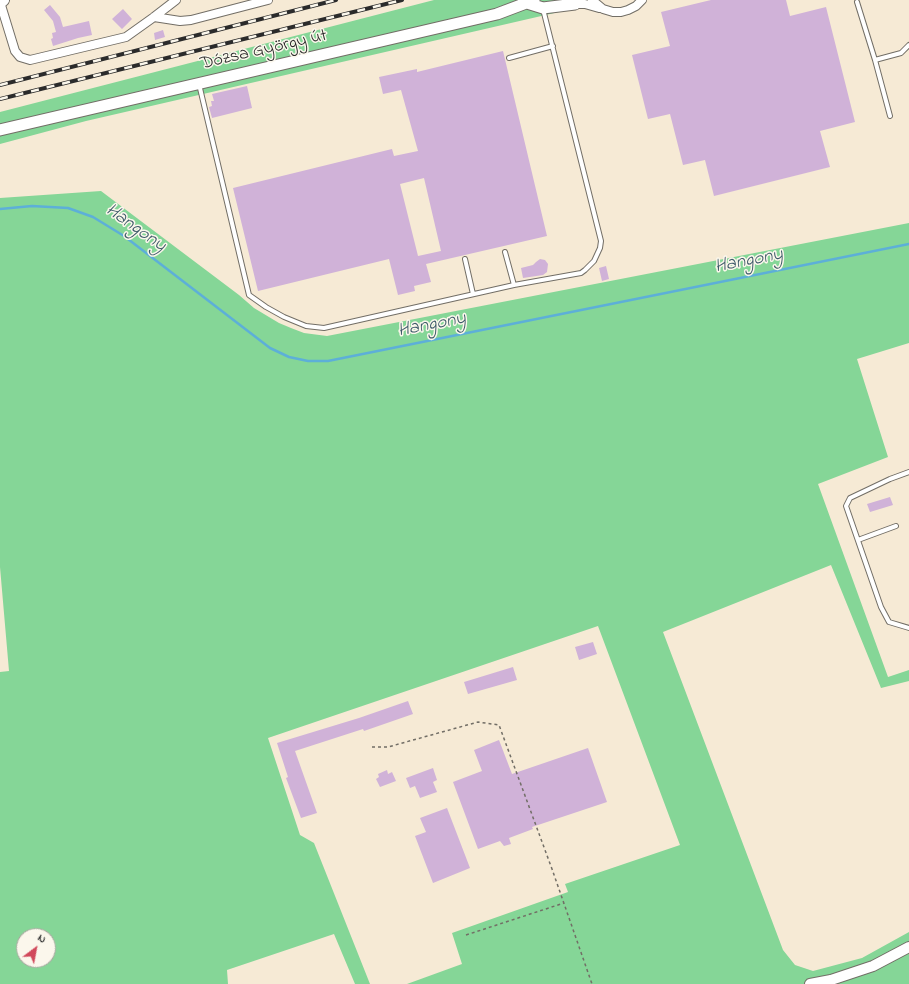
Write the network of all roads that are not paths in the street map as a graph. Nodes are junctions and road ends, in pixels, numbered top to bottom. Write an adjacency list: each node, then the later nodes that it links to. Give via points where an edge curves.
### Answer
1 (3, 0): 6 (main road)
2 (176, 0): 12 (street)
3 (268, 0): 12 (street, via 191,20)
4 (592, 0): 11 (street)
5 (642, 0): 11 (street, via 636,6 620,12)
6 (0, 2): 12 (street, via 15,51 20,57 30,60 118,40)
7 (531, 2): 10 (main road); 17 (main road, Dózsa György út, via 497,14)
8 (576, 2): 10 (main road); 11 (street)
9 (857, 2): 16 (lane)
10 (543, 8): 14 (lane)
11 (603, 9)
12 (154, 17)
13 (909, 45): 16 (lane, via 901,53)
14 (553, 46): 15 (lane); 22 (lane, via 600,244 592,264 581,273)
15 (509, 58)
16 (875, 60): 18 (lane)
17 (199, 84): 19 (main road, Dózsa György út); 23 (lane, via 249,295 284,317 306,326 324,328)
18 (890, 116)
19 (0, 130)
20 (505, 252): 22 (lane)
21 (465, 259): 23 (lane)
22 (514, 285): 23 (lane)
23 (473, 294)
24 (909, 472): 26 (lane, via 850,498 846,506)
25 (896, 526): 26 (lane)
26 (858, 540): 27 (lane, via 881,607 889,622)
27 (909, 628)
28 (909, 947): 29 (street, via 873,966)
29 (810, 984)

